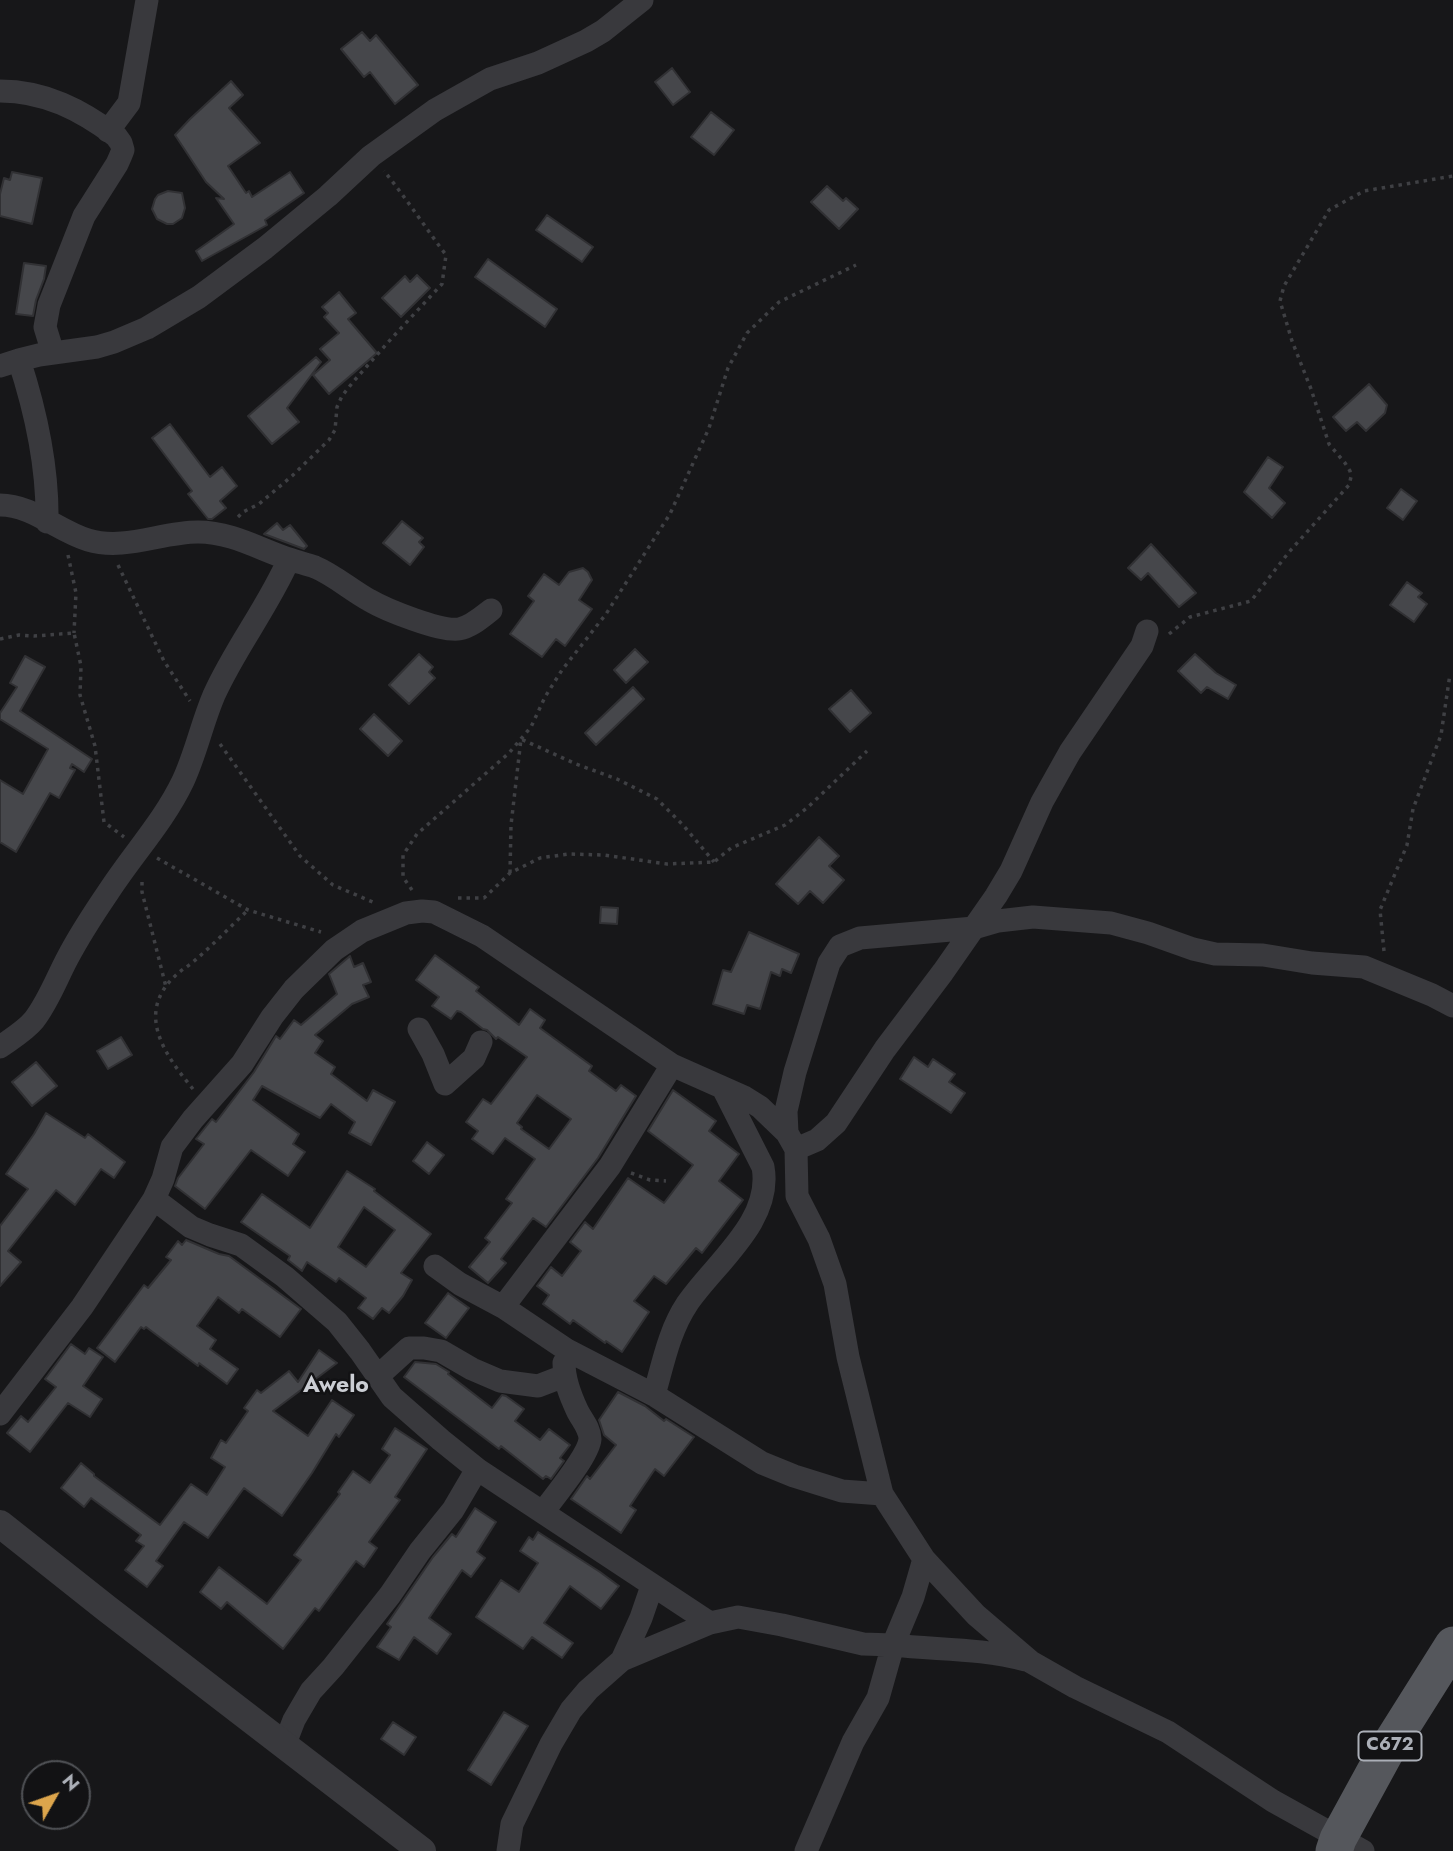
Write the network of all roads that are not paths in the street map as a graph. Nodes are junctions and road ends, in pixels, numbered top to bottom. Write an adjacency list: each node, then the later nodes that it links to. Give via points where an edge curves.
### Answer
1 (147, 0): 4 (street, via 130,103)
2 (642, 0): 5 (street, via 603,31 565,52 490,79 435,110 371,156 237,269 169,315 114,342)
3 (0, 91): 4 (street, via 61,102)
4 (108, 131): 5 (street, via 121,143 122,152 84,216 49,305 46,327)
5 (52, 353): 6 (street)
6 (9, 363): 8 (street, via 29,390)
7 (0, 505): 8 (street, via 19,508)
8 (55, 526): 9 (street, via 108,545 199,532 232,537)
9 (289, 559): 10 (street, via 320,569 372,602 431,625 459,629); 16 (street, via 214,695 183,782 160,821 90,919 33,1020)
10 (491, 610)
11 (1158, 633): 12 (street, via 1142,646 1070,752 1012,871)
12 (974, 928): 13 (street, via 1033,917 1111,923 1215,954 1354,965); 19 (street, via 884,1049 836,1123 817,1140); 19 (street, via 860,938 837,950 794,1072 786,1111)
13 (1453, 1006)
14 (419, 1029): 15 (street, via 445,1084 474,1058)
15 (481, 1042)
16 (0, 1047)
17 (672, 1065): 18 (street); 20 (street, via 482,936 434,912 414,912 362,930 294,989 242,1064 172,1147); 22 (street, via 610,1166)
18 (723, 1088): 19 (street, via 760,1107); 26 (street, via 764,1167 764,1189 744,1233 687,1305 672,1334)
19 (792, 1141): 29 (street, via 797,1196 826,1254 835,1284)
20 (154, 1199): 25 (street, via 191,1227 241,1245 276,1269 337,1322); 27 (street, via 82,1307)
21 (435, 1266): 22 (street)
22 (503, 1307): 23 (street)
23 (567, 1350): 24 (street); 26 (street)
24 (564, 1376): 25 (street, via 538,1386 500,1381 441,1351 410,1348); 30 (street, via 590,1441)
25 (377, 1377): 28 (street, via 409,1412)
26 (654, 1395): 29 (street, via 774,1469 842,1491)
27 (0, 1414)
28 (477, 1469): 30 (street); 39 (street, via 453,1510 390,1595 311,1691)
29 (882, 1494): 32 (street)
30 (543, 1512): 33 (street)
31 (0, 1524): 39 (street)
32 (924, 1559): 35 (street); 38 (street, via 976,1615)
33 (652, 1586): 34 (street); 37 (street)
34 (710, 1623): 35 (street, via 738,1617 863,1644); 37 (street)
35 (893, 1645): 38 (street, via 968,1649); 43 (street, via 878,1698 853,1742)
36 (1453, 1645): 40 (main road, C672, via 1385,1753)
37 (621, 1660): 42 (street, via 571,1710 512,1824)
38 (1031, 1662): 40 (street, via 1168,1732)
39 (284, 1746): 41 (street)
40 (1345, 1847)
41 (422, 1851)
42 (508, 1851)
43 (806, 1851)

